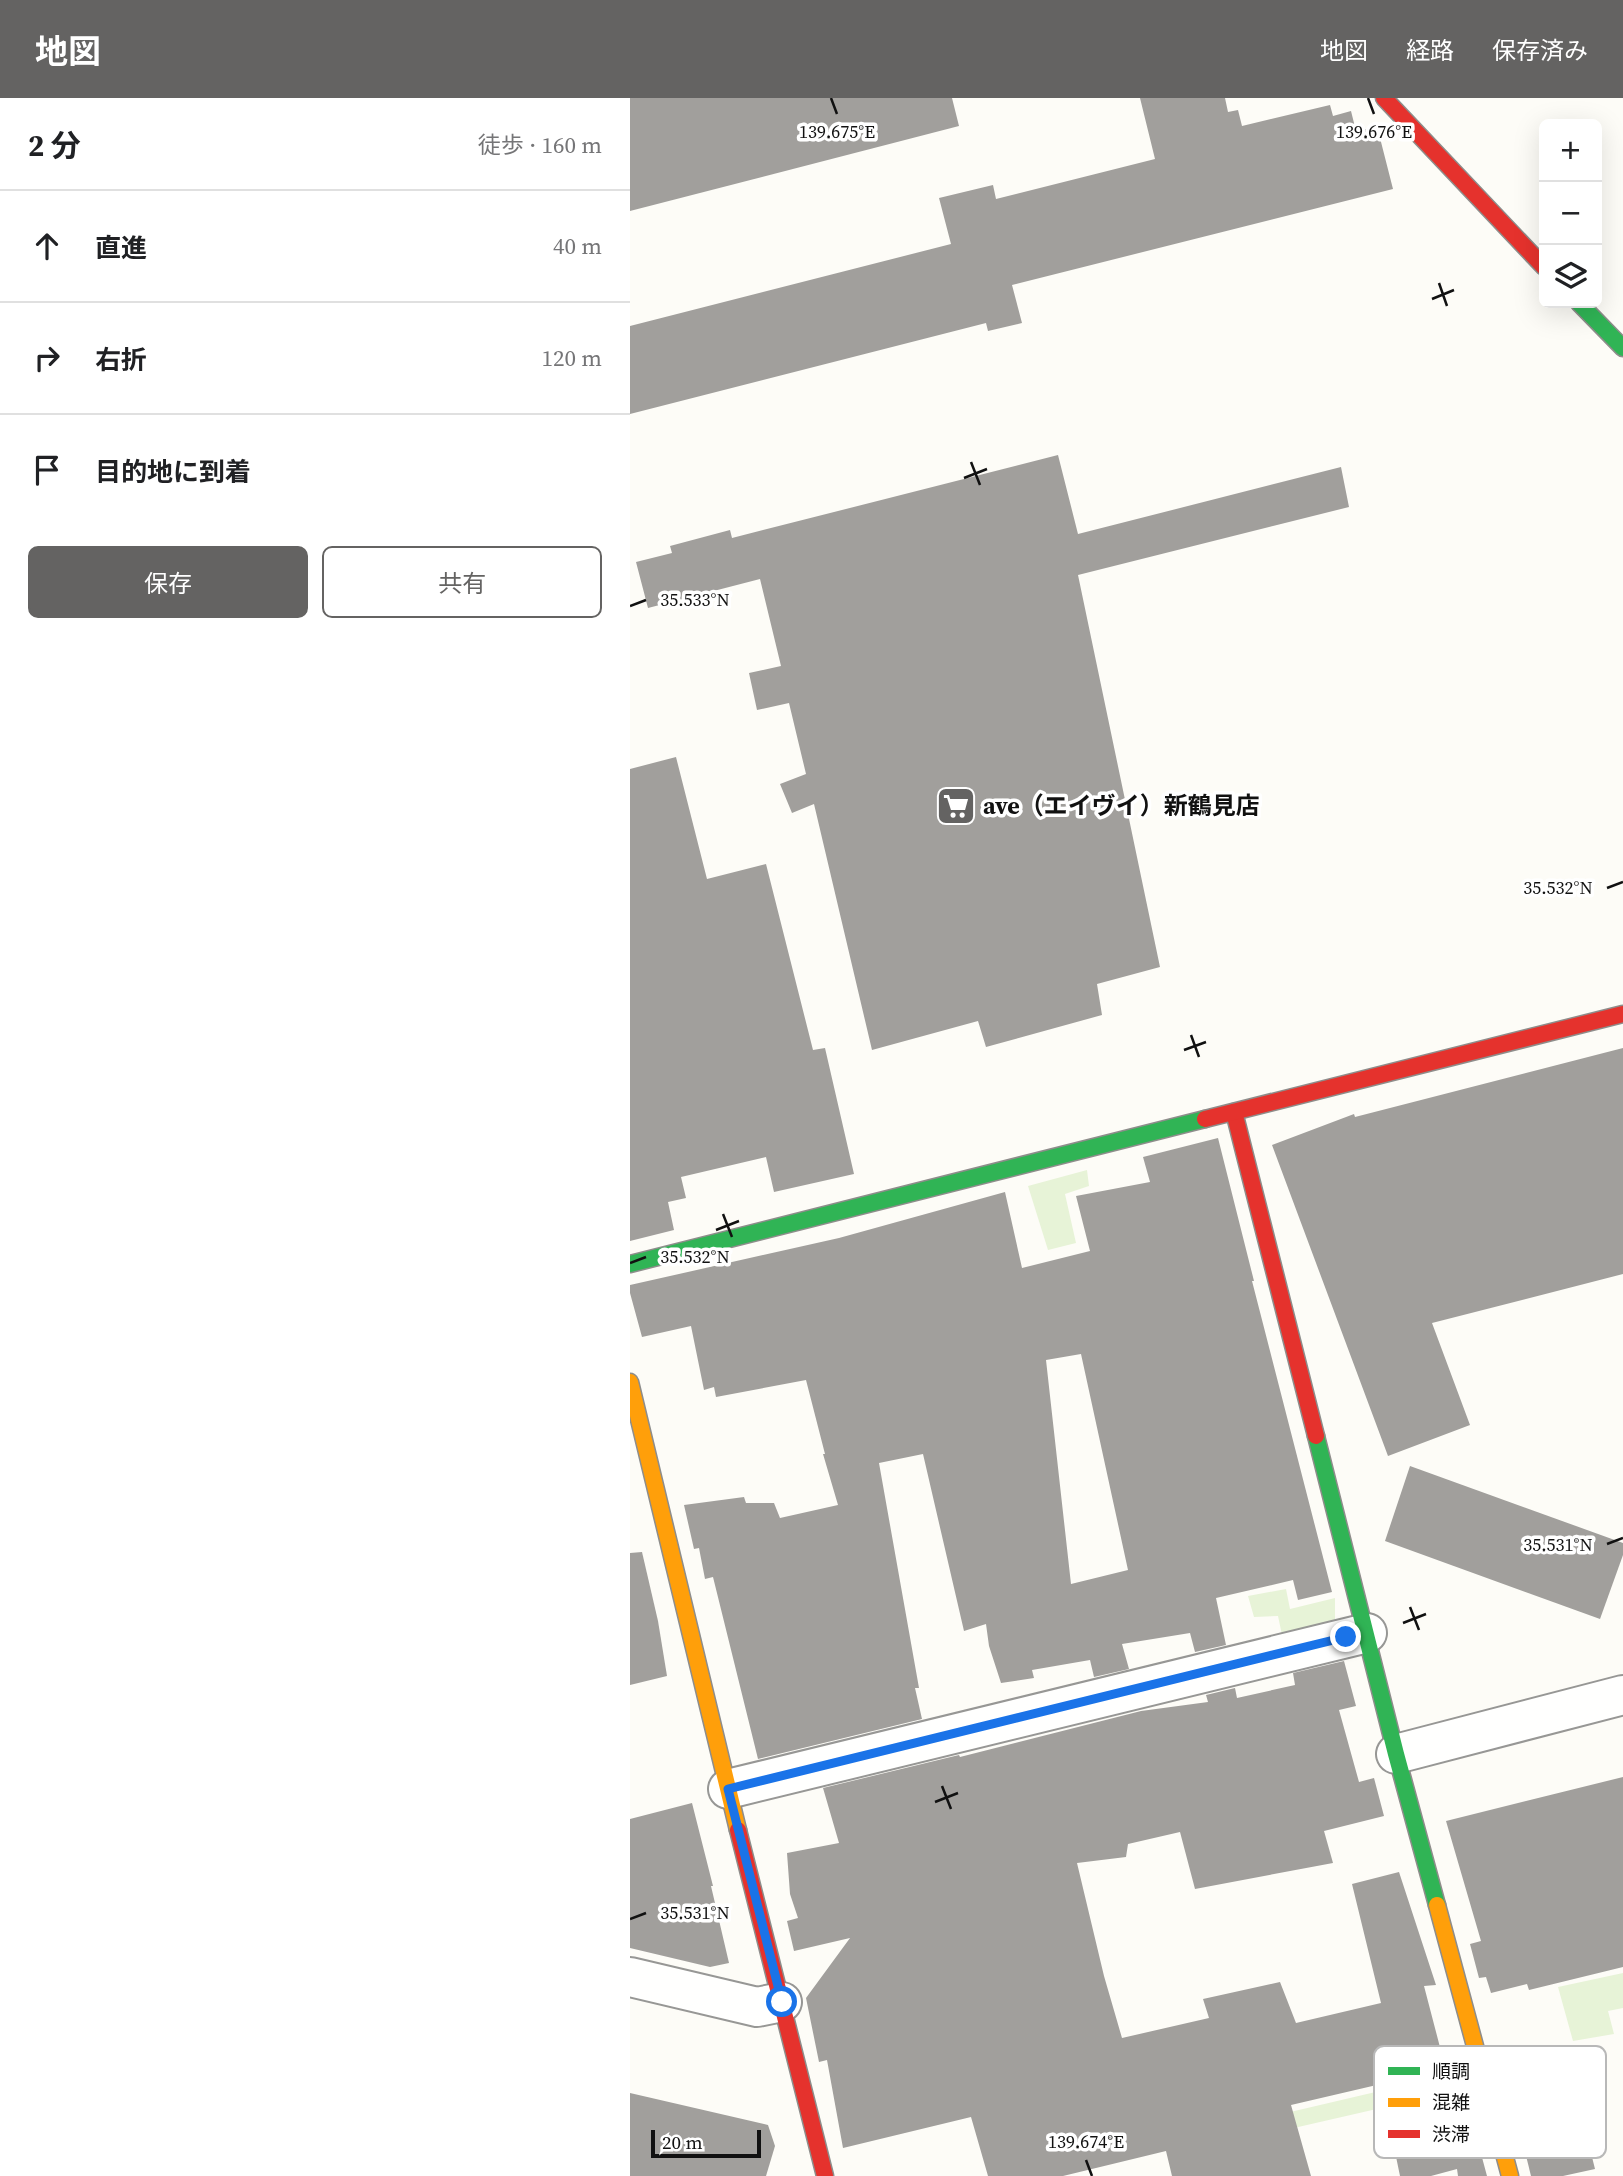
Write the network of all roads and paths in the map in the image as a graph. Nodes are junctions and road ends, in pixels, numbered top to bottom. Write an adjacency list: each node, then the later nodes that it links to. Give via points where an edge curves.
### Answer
1 (1384, 98): 2 (street)
2 (1539, 262)
3 (1584, 308): 4 (street)
4 (1623, 348)
5 (1623, 1014): 6 (street)
6 (1234, 1112): 7 (street); 9 (street)
7 (630, 1264)
8 (630, 1382): 12 (street)
9 (1367, 1633): 11 (street); 12 (street)
10 (1623, 1695): 11 (street)
11 (1396, 1754): 15 (street)
12 (728, 1789): 14 (street)
13 (630, 1977): 14 (street, via 757,2007)
14 (782, 2002): 17 (street)
15 (1475, 2046)
16 (1505, 2158): 18 (street)
17 (825, 2176)
18 (1510, 2176)

